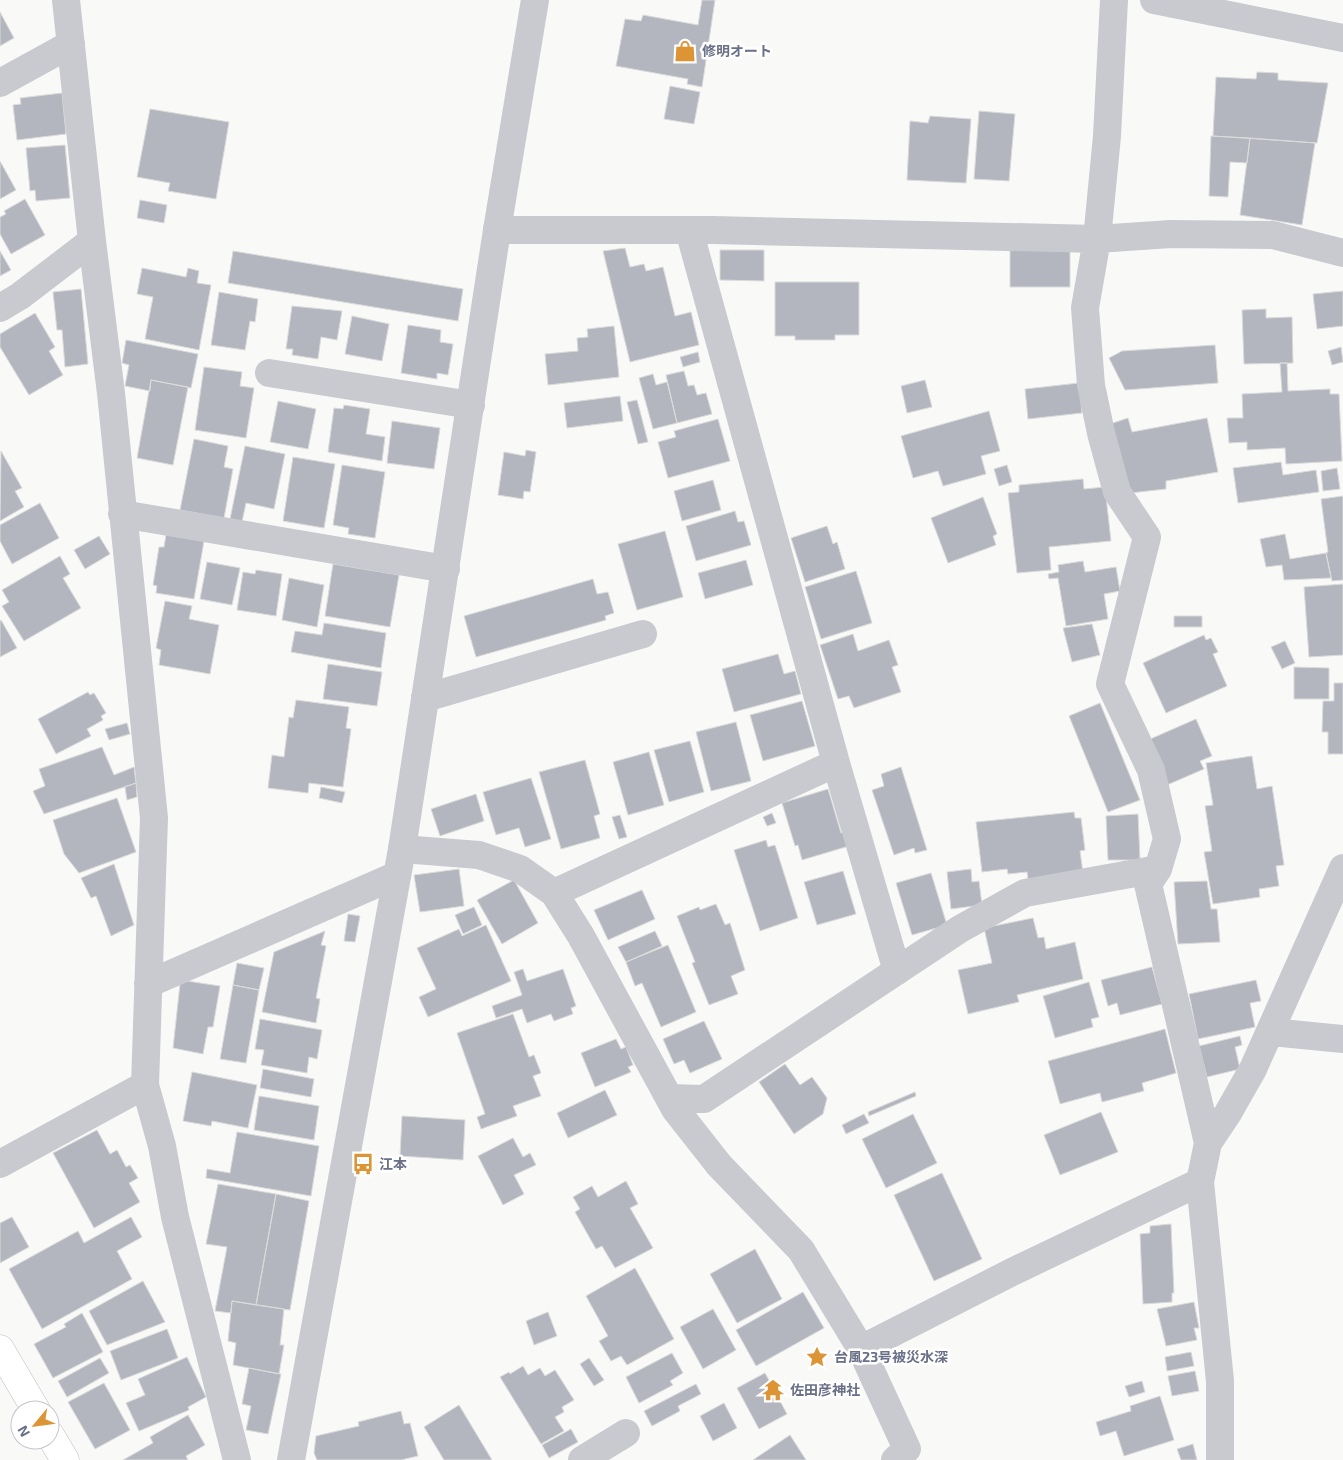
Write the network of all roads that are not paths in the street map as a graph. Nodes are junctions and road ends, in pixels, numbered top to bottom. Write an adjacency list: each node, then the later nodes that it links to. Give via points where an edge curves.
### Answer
1 (66, 0): 6 (street)
2 (536, 0): 8 (street)
3 (1114, 0): 10 (street, via 1107,136)
4 (1154, 0): 5 (street)
5 (1343, 38)
6 (71, 44): 7 (street); 11 (street)
7 (0, 82)
8 (497, 230): 9 (street); 15 (street)
9 (689, 230): 10 (street); 20 (street)
10 (1096, 239): 12 (street, via 1171,234 1273,235); 23 (street, via 1086,308 1091,385 1117,492 1147,537 1110,684 1151,770 1167,839)
11 (92, 241): 13 (street); 16 (street)
12 (1343, 253)
13 (0, 308)
14 (269, 373): 15 (street)
15 (471, 405): 17 (street)
16 (122, 514): 17 (street); 26 (street, via 154,818)
17 (446, 569): 19 (street)
18 (643, 634): 19 (street)
19 (425, 698): 21 (street)
20 (836, 763): 24 (street); 25 (street)
21 (400, 862): 24 (street, via 479,854 520,869); 26 (street); 39 (street)
22 (1343, 868): 27 (street)
23 (1158, 869): 25 (street, via 1025,893); 31 (street, via 1148,884)
24 (554, 894): 30 (street, via 581,936)
25 (897, 971): 30 (street, via 704,1099)
26 (148, 984): 29 (street)
27 (1271, 1032): 28 (street); 31 (street, via 1245,1084)
28 (1343, 1039)
29 (145, 1085): 32 (street); 38 (street)
30 (669, 1098): 34 (street, via 719,1165 800,1250)
31 (1208, 1143): 33 (street)
32 (0, 1164)
33 (1200, 1182): 34 (street); 42 (street, via 1220,1381)
34 (861, 1348): 41 (street, via 907,1449)
35 (0, 1349): 36 (main road)
36 (30, 1400)
37 (626, 1433): 40 (street)
38 (237, 1460)
39 (291, 1460)
40 (582, 1460)
41 (895, 1460)
42 (1220, 1460)

